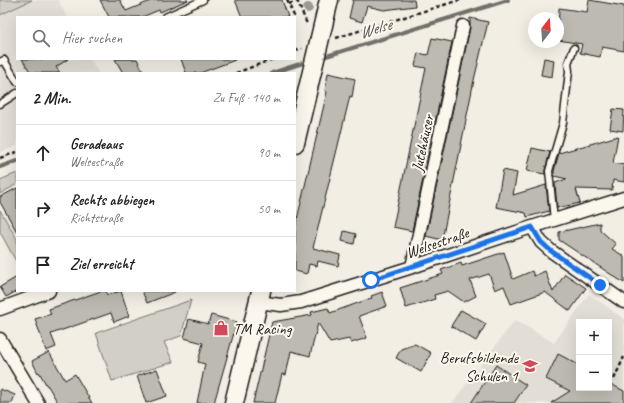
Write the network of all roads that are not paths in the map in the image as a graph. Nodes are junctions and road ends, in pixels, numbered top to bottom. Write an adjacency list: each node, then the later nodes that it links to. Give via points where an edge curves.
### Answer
1 (203, 0): 3 (lane)
2 (329, 0): 10 (main road, via 315,36 313,65)
3 (167, 16)
4 (463, 26): 14 (street, Jutehäuser)
5 (574, 48): 12 (lane, via 568,63 563,123 548,171)
6 (0, 62): 7 (lane, via 4,60)
7 (16, 80)
8 (16, 95): 9 (lane)
9 (0, 104)
10 (296, 139)
11 (624, 198): 12 (street, Welsestraße)
12 (554, 220): 13 (street, Welsestraße)
13 (532, 227): 14 (street, Welsestraße); 17 (street, via 541,242 551,251)
14 (412, 267): 16 (street, Welsestraße, via 301,302 281,305)
15 (46, 292): 18 (street)
16 (259, 297): 21 (main road)
17 (624, 302)
18 (0, 309)
19 (0, 339): 20 (street)
20 (38, 403)
21 (234, 403)

